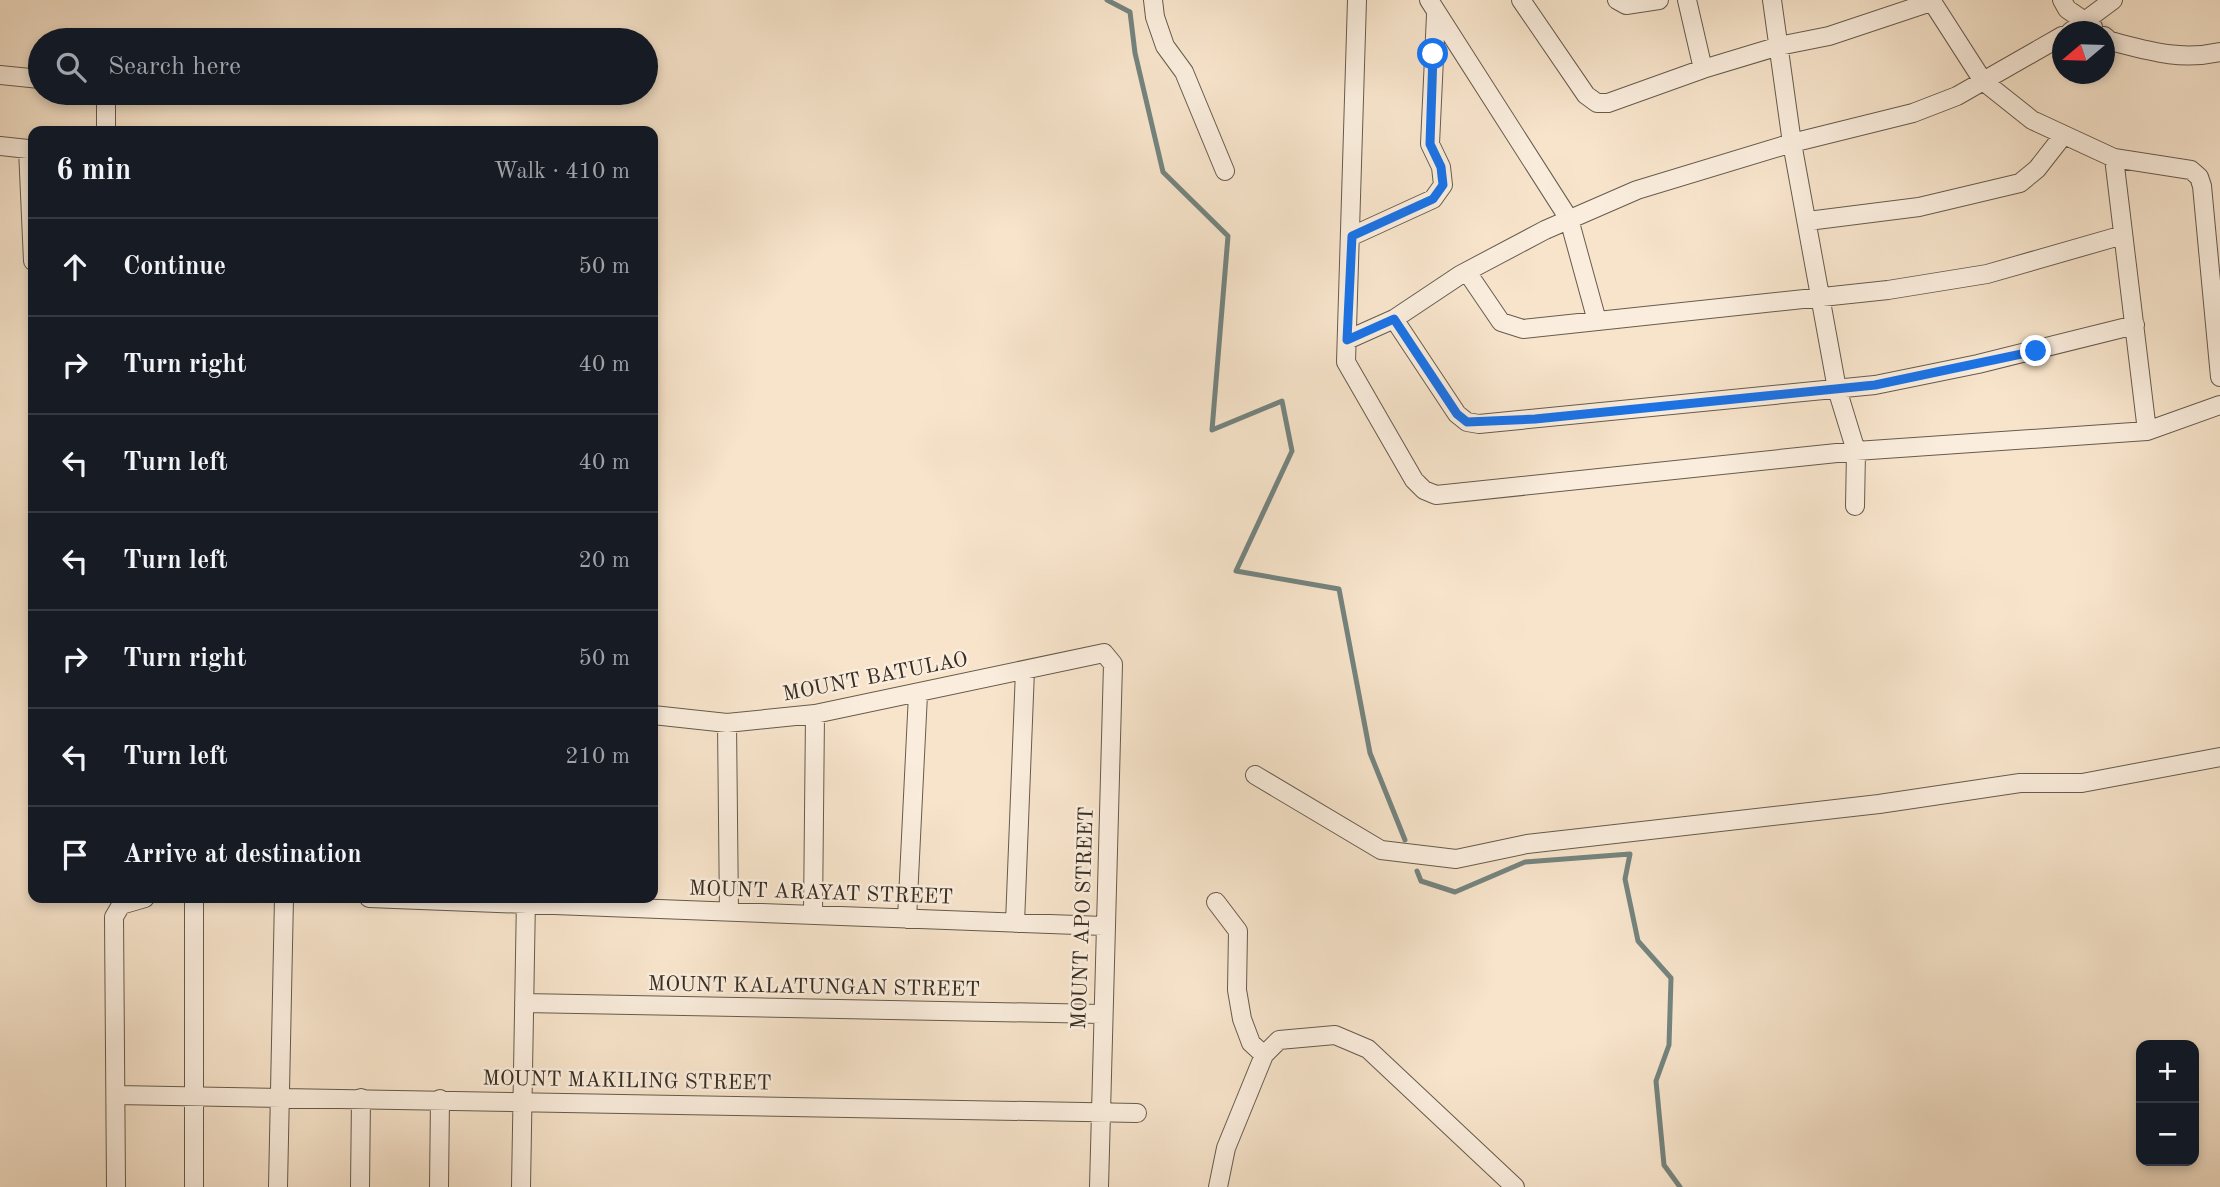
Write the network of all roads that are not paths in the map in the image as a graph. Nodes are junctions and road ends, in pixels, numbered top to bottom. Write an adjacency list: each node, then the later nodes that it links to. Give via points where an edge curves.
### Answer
1 (1153, 0): 29 (street, via 1165,46 1184,72)
2 (1357, 0): 33 (street)
3 (1521, 0): 18 (street, via 1586,95 1597,103)
4 (1617, 0): 5 (street, via 1626,5)
5 (1659, 0)
6 (1687, 0): 18 (street)
7 (1772, 0): 16 (street)
8 (2062, 0): 12 (street)
9 (2112, 0): 13 (street)
10 (1931, 1): 16 (street, via 1829,36); 21 (street)
11 (1433, 8): 30 (street); 33 (street, via 1430,144 1441,167 1443,185 1433,199)
12 (2084, 21)
13 (2096, 21)
14 (2052, 42): 21 (street)
15 (2115, 42): 17 (street, via 2186,58)
16 (1779, 46): 18 (street); 25 (street)
17 (2220, 52)
18 (1703, 69)
19 (0, 75): 20 (street)
20 (28, 78)
21 (1983, 80): 24 (street, via 2032,120); 25 (street, via 1913,113)
22 (106, 105): 23 (street)
23 (106, 126)
24 (2062, 137): 28 (street); 31 (street, via 2020,183 1919,207)
25 (1792, 143): 30 (street, via 1637,190); 31 (street)
26 (0, 146): 27 (street)
27 (28, 149)
28 (2114, 158): 32 (street); 40 (street, via 2191,170 2199,177)
29 (1225, 171)
30 (1569, 219): 34 (street); 37 (street)
31 (1808, 221): 35 (street)
32 (2123, 235): 35 (street, via 1987,274); 38 (street)
33 (1352, 236): 39 (street)
34 (1466, 272): 36 (street); 37 (street, via 1502,322 1512,328)
35 (1822, 299): 37 (street); 41 (street)
36 (1394, 319): 39 (street); 41 (street, via 1457,414 1467,422)
37 (1597, 321)
38 (2135, 325): 41 (street, via 1978,364); 43 (street)
39 (1347, 340): 44 (street, via 1346,362 1390,441 1414,480 1436,495)
40 (2220, 377)
41 (1837, 389): 44 (street)
42 (2220, 405): 43 (street)
43 (2147, 432): 44 (street)
44 (1856, 451): 45 (street)
45 (1855, 506)
46 (1104, 653): 47 (street, MOUNT BATULAO); 64 (street, MOUNT APO STREET, via 1113,664)
47 (1025, 670): 48 (street, MOUNT BATULAO); 63 (street)
48 (918, 694): 49 (street, MOUNT BATULAO); 62 (street)
49 (816, 715): 51 (street, MOUNT BATULAO); 61 (street)
50 (658, 716): 51 (street, MOUNT BATULAO)
51 (727, 723): 60 (street)
52 (2220, 757): 53 (street, via 2082,783 2008,785 1527,844 1457,859 1381,850)
53 (1255, 775)
54 (1216, 902): 67 (street, via 1238,931 1237,990 1242,1019 1251,1042)
55 (126, 903): 68 (street, via 114,916)
56 (194, 903): 69 (street)
57 (284, 903): 70 (street)
58 (526, 903): 65 (street)
59 (625, 903): 60 (street, MOUNT ARAYAT STREET)
60 (729, 912): 61 (street, MOUNT ARAYAT STREET)
61 (813, 915): 62 (street, MOUNT ARAYAT STREET)
62 (907, 919): 63 (street, MOUNT ARAYAT STREET)
63 (1015, 923): 64 (street, MOUNT ARAYAT STREET)
64 (1104, 926): 66 (street, MOUNT APO STREET)
65 (524, 1003): 66 (street, MOUNT KALATUNGAN STREET); 73 (street)
66 (1102, 1014): 74 (street, MOUNT APO STREET)
67 (1264, 1055): 83 (street, via 1227,1148); 84 (street, via 1279,1040 1299,1036 1335,1035 1368,1049)
68 (116, 1095): 69 (street, MOUNT MAKILING STREET); 76 (street)
69 (195, 1096): 70 (street, MOUNT MAKILING STREET); 77 (street)
70 (280, 1096): 71 (street, MOUNT MAKILING STREET); 78 (street)
71 (361, 1098): 72 (street, MOUNT MAKILING STREET); 79 (street)
72 (440, 1099): 73 (street, MOUNT MAKILING STREET); 80 (street)
73 (523, 1101): 74 (street, MOUNT MAKILING STREET); 81 (street)
74 (1100, 1112): 75 (street, MOUNT MAKILING STREET); 82 (street, MOUNT APO STREET)
75 (1137, 1113)
76 (116, 1187)
77 (194, 1187)
78 (278, 1187)
79 (360, 1187)
80 (439, 1187)
81 (521, 1187)
82 (1099, 1187)
83 (1218, 1187)
84 (1515, 1187)

